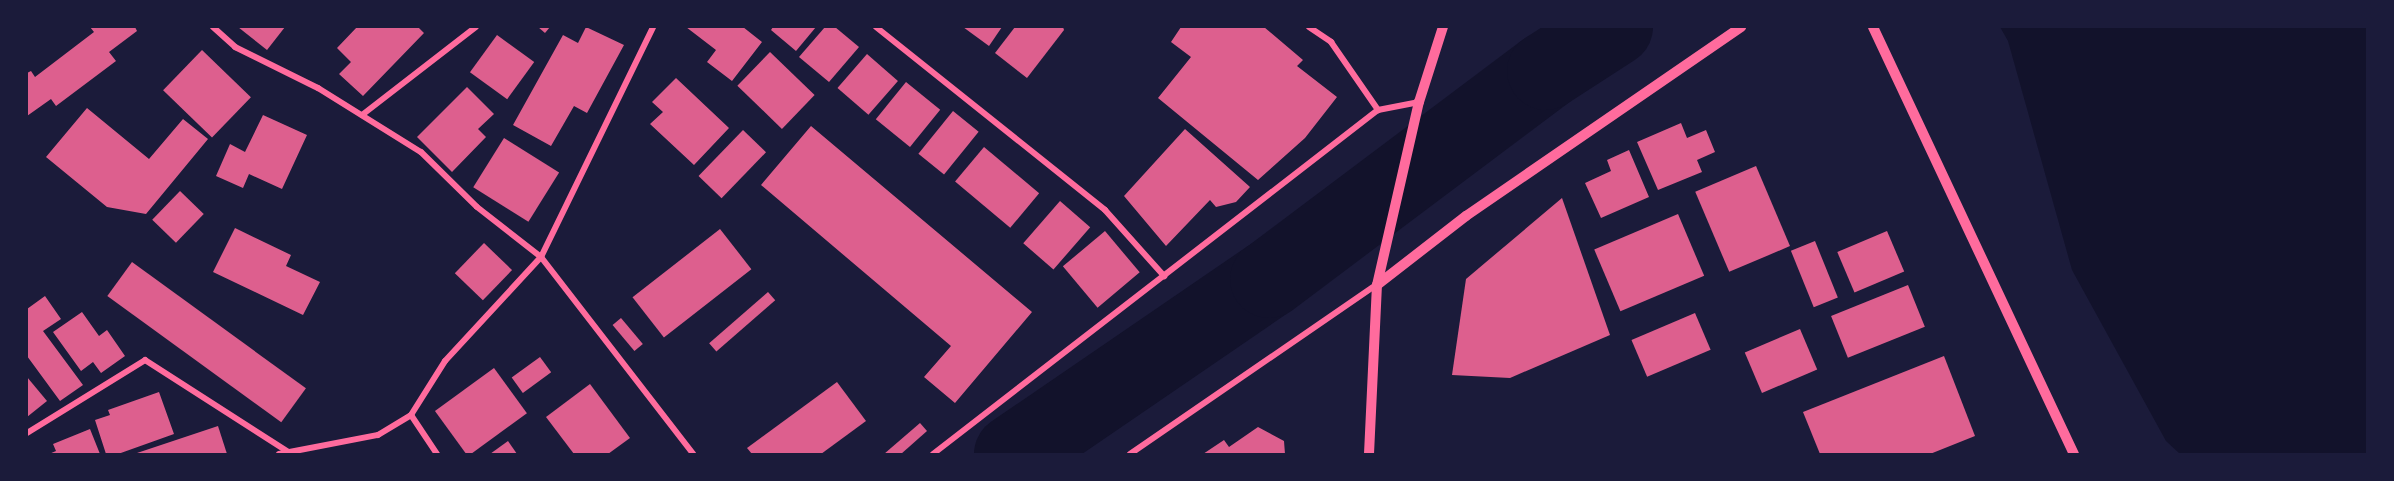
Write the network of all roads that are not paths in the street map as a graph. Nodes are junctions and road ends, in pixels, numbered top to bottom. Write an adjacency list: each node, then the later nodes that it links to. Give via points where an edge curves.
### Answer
1 (213, 27): 11 (street, via 235,47)
2 (476, 27): 11 (street)
3 (653, 27): 12 (street)
4 (876, 27): 13 (street, via 1105,210)
5 (1309, 27): 10 (street, via 1331,42)
6 (1443, 27): 9 (street)
7 (1741, 27): 14 (street, via 1466,216)
8 (1873, 27): 24 (street)
9 (1419, 102): 10 (street); 14 (street)
10 (1378, 110): 13 (street)
11 (362, 115): 12 (street, via 421,152 477,207)
12 (541, 256): 15 (street, via 445,361); 20 (street)
13 (1164, 276): 21 (street)
14 (1377, 285): 22 (street); 23 (street)
15 (411, 415): 17 (street, via 378,435); 19 (street)
16 (27, 433): 17 (street, via 145,360)
17 (287, 451): 18 (street)
18 (279, 454)
19 (437, 454)
20 (693, 454)
21 (933, 454)
22 (1130, 454)
23 (1369, 454)
24 (2074, 454)

